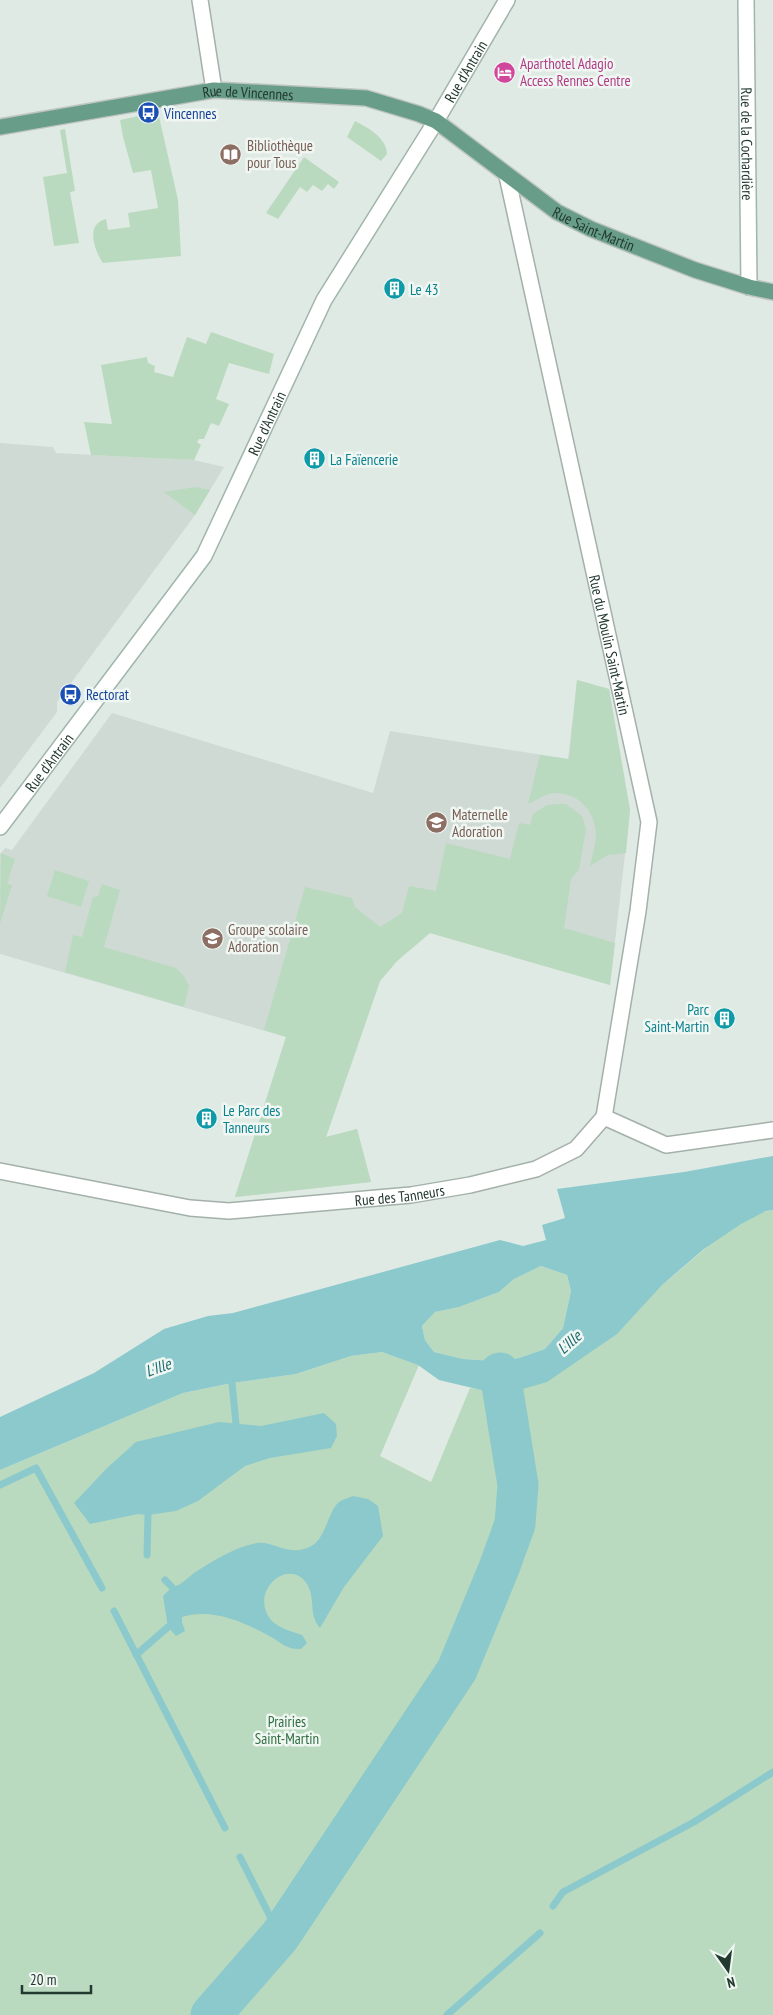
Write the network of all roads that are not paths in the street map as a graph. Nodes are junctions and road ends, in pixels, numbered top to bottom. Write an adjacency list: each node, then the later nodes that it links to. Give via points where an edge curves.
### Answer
1 (200, 0): 4 (street)
2 (507, 0): 5 (street, Rue d'Antrain)
3 (746, 0): 8 (street, Rue de la Cochardière)
4 (214, 90): 5 (main road, Rue de Vincennes, via 366,98); 6 (main road, Rue de Vincennes)
5 (436, 121): 7 (main road, Rue Saint-Martin); 10 (street, Rue d'Antrain, via 324,300 204,556)
6 (0, 127)
7 (508, 176): 8 (main road, Rue Saint-Martin, via 557,212 591,229 695,270); 11 (street, Rue du Moulin Saint-Martin, via 649,822 638,911)
8 (749, 287): 9 (main road, Rue Saint-Martin)
9 (773, 292)
10 (0, 827)
11 (604, 1117): 12 (street, via 666,1145); 13 (street, Rue des Tanneurs, via 576,1150 536,1169 470,1185 392,1197 229,1211 190,1208)
12 (773, 1130)
13 (0, 1171)

